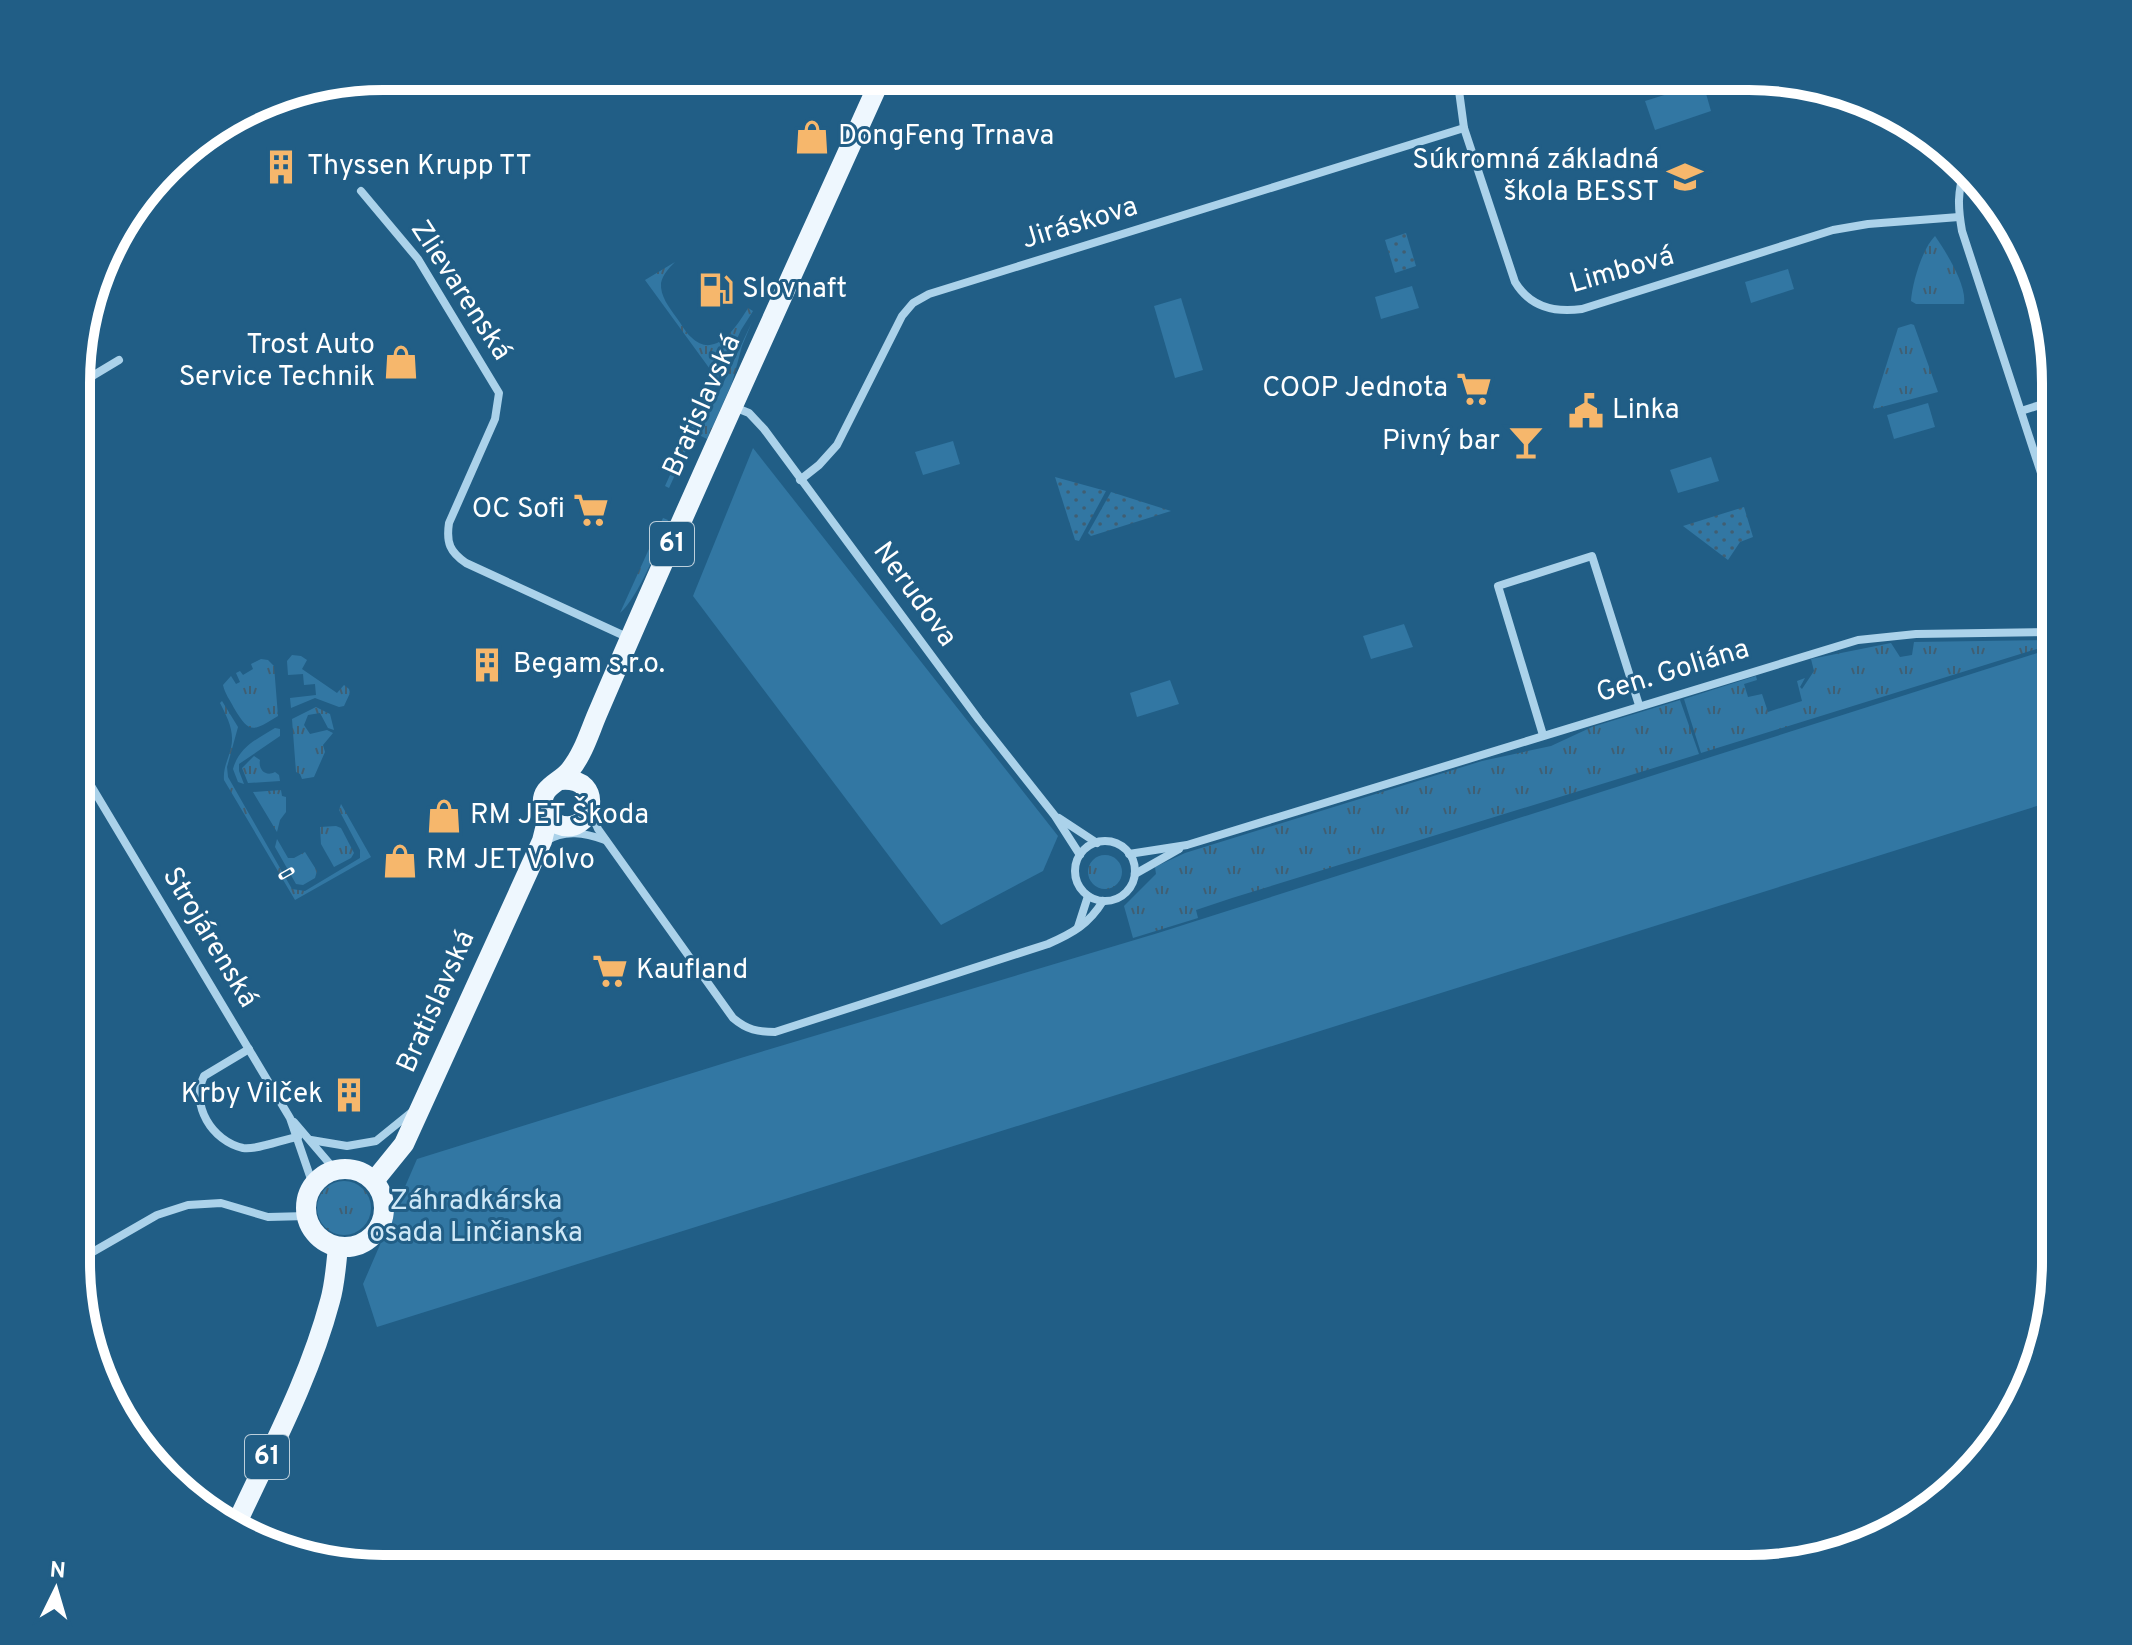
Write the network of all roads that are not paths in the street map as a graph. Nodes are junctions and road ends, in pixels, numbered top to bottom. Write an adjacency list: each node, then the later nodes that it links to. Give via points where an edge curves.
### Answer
1 (876, 90): 10 (main road, Bratislavská / 61)
2 (1459, 90): 3 (street, Limbová)
3 (1464, 128): 6 (street, Limbová, via 1515,282 1532,301 1557,311 1582,309 1833,230); 13 (street, Jiráskova, via 929,294 902,316 837,445)
4 (1961, 181): 6 (street)
5 (361, 191): 15 (street, Zlievarenská, via 418,259 499,393 495,419 449,523 452,553)
6 (1959, 217): 11 (street)
7 (119, 360): 8 (street)
8 (90, 377)
9 (2042, 404): 11 (street)
10 (733, 406): 13 (street, Nerudova, via 756,419); 15 (main road, Bratislavská / 61)
11 (2021, 411): 12 (street)
12 (2042, 476)
13 (800, 480): 20 (street, Nerudova)
14 (2042, 632): 16 (street, Gen. Goliána, via 1858,640)
15 (629, 638): 18 (main road, Bratislavská / 61)
16 (1639, 705): 17 (street, Gen. Goliána); 17 (street, via 1592,556 1498,586)
17 (1543, 735): 26 (street, Gen. Goliána)
18 (571, 782): 21 (main road, Bratislavská / 61, via 589,793); 22 (main road, via 553,783 544,795)
19 (90, 784): 33 (street, Strojárenská)
20 (1055, 816): 25 (street, Nerudova); 28 (street, Nerudova)
21 (590, 820): 22 (main road, Bratislavská, via 567,827); 23 (street)
22 (554, 822): 24 (main road, Bratislavská)
23 (606, 841): 24 (street, via 581,833); 32 (street, via 733,1018 759,1032 790,1028)
24 (541, 843): 34 (main road, Bratislavská)
25 (1097, 843): 27 (street, via 1115,843); 28 (street)
26 (1187, 845): 27 (street); 29 (street)
27 (1129, 854): 29 (street)
28 (1080, 855): 30 (street, via 1077,881)
29 (1135, 874): 31 (street, via 1128,891)
30 (1088, 896): 31 (street); 32 (street)
31 (1103, 901): 32 (street)
32 (1076, 931)
33 (249, 1049): 35 (street, Strojárenská); 35 (street, via 204,1076 198,1095 207,1121 227,1141 244,1148)
34 (421, 1106): 36 (street, via 376,1141 347,1146); 38 (main road, Bratislavská, via 404,1144)
35 (300, 1133): 36 (street); 39 (street)
36 (311, 1140): 37 (street)
37 (335, 1170): 38 (main road, via 358,1171); 39 (main road)
38 (374, 1181): 41 (main road, via 383,1197 381,1225 369,1240)
39 (313, 1185): 40 (main road)
40 (307, 1216): 41 (main road, via 319,1237); 42 (street, via 268,1217 221,1203 188,1205 157,1215)
41 (338, 1247): 43 (main road, 61, via 321,1332)
42 (90, 1254)
43 (239, 1518)

